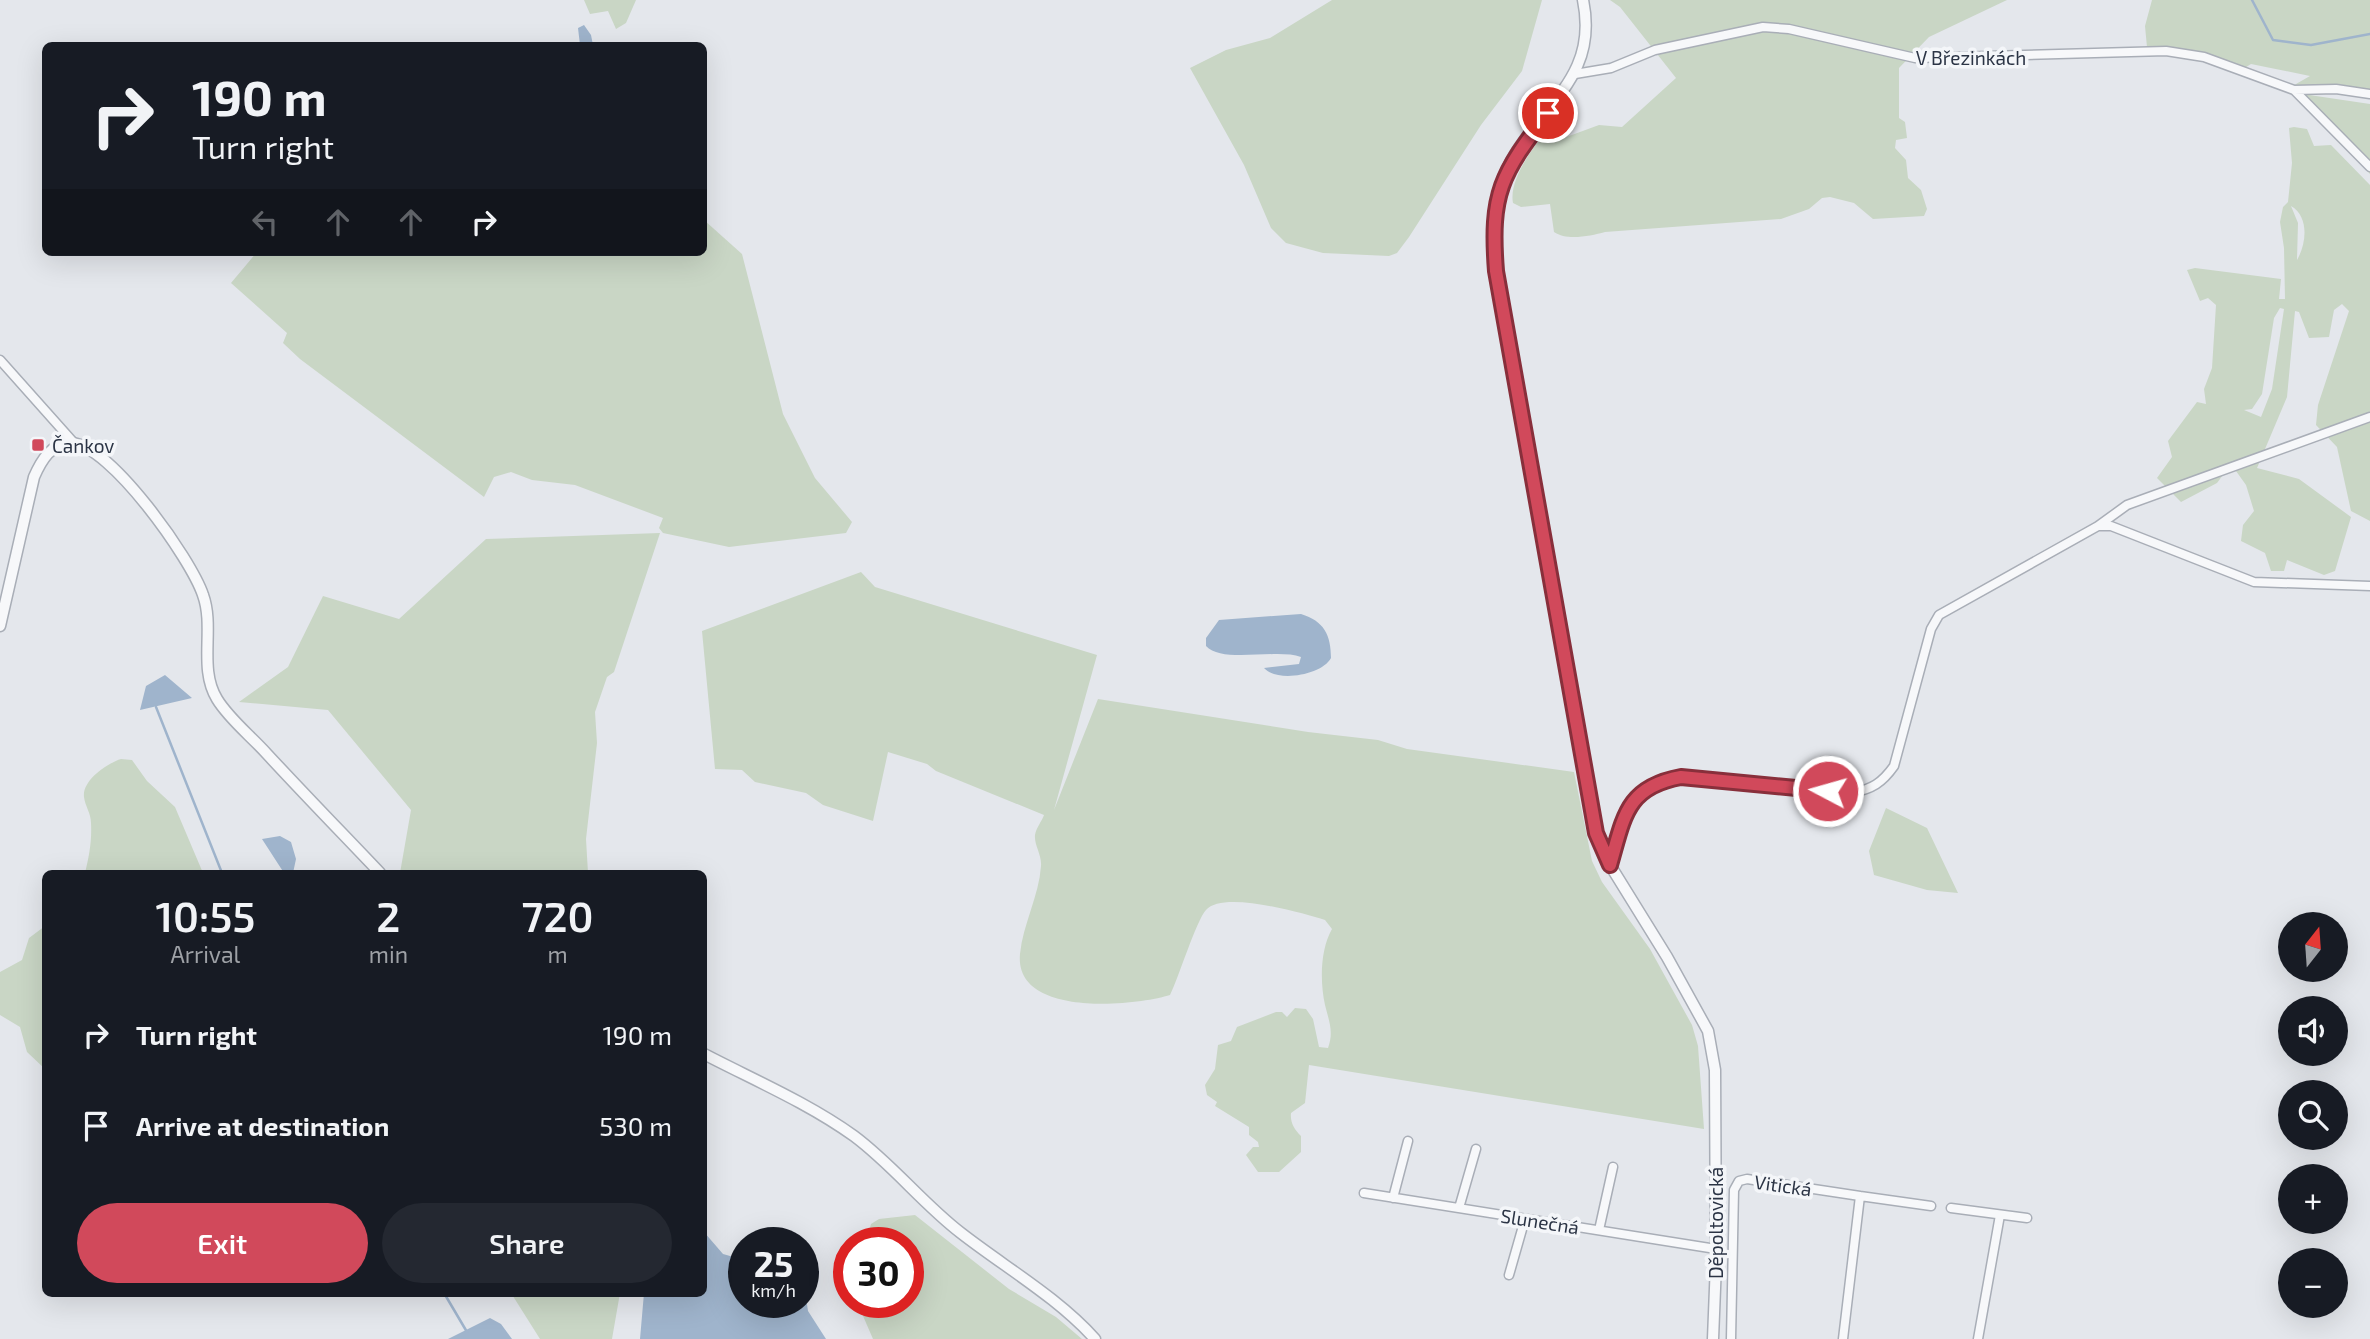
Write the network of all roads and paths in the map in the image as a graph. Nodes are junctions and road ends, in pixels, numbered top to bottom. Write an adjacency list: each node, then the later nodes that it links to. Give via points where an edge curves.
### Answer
1 (1583, 0): 2 (street, via 1584,44)
2 (1575, 74): 3 (street, V Březinkách, via 1611,68 1655,50 1763,27 1915,58 2166,51 2204,57); 12 (street, Děpoltovická, via 1512,160 1500,189 1493,230 1496,271 1596,833)
3 (2294, 90): 4 (street, V Březinkách); 5 (street)
4 (2370, 94)
5 (2370, 167)
6 (0, 360): 8 (street)
7 (2370, 417): 9 (street, via 2127,505)
8 (74, 443): 11 (street, via 53,449 34,477); 13 (street, via 109,463 198,580 205,600 207,659 216,698)
9 (2098, 526): 10 (street, via 2111,526 2255,582); 12 (street, via 1939,615 1931,629 1894,766 1870,790 1852,793 1681,777 1658,781 1629,805)
10 (2370, 586)
11 (0, 626)
12 (1610, 865): 28 (street, Děpoltovická, via 1708,1031 1715,1070)
13 (377, 870)
14 (707, 1056): 30 (street, via 809,1107 853,1136 892,1166 958,1231 1076,1318)
15 (1408, 1141): 20 (street)
16 (1476, 1149): 22 (street)
17 (1612, 1167): 27 (street)
18 (1364, 1193): 20 (street, Slunečná)
19 (1860, 1196): 21 (street, Vitická); 32 (street, Vitická, via 1739,1181 1734,1190); 33 (street)
20 (1393, 1198): 22 (street, Slunečná)
21 (1931, 1206)
22 (1459, 1208): 26 (street, Slunečná)
23 (1951, 1208): 24 (street)
24 (2000, 1215): 25 (street); 34 (street)
25 (2027, 1218)
26 (1525, 1219): 27 (street, Slunečná); 29 (street)
27 (1600, 1230): 28 (street, Slunečná)
28 (1716, 1249): 31 (street, Děpoltovická)
29 (1509, 1275)
30 (1095, 1339)
31 (1713, 1339)
32 (1731, 1339)
33 (1843, 1339)
34 (1978, 1339)

